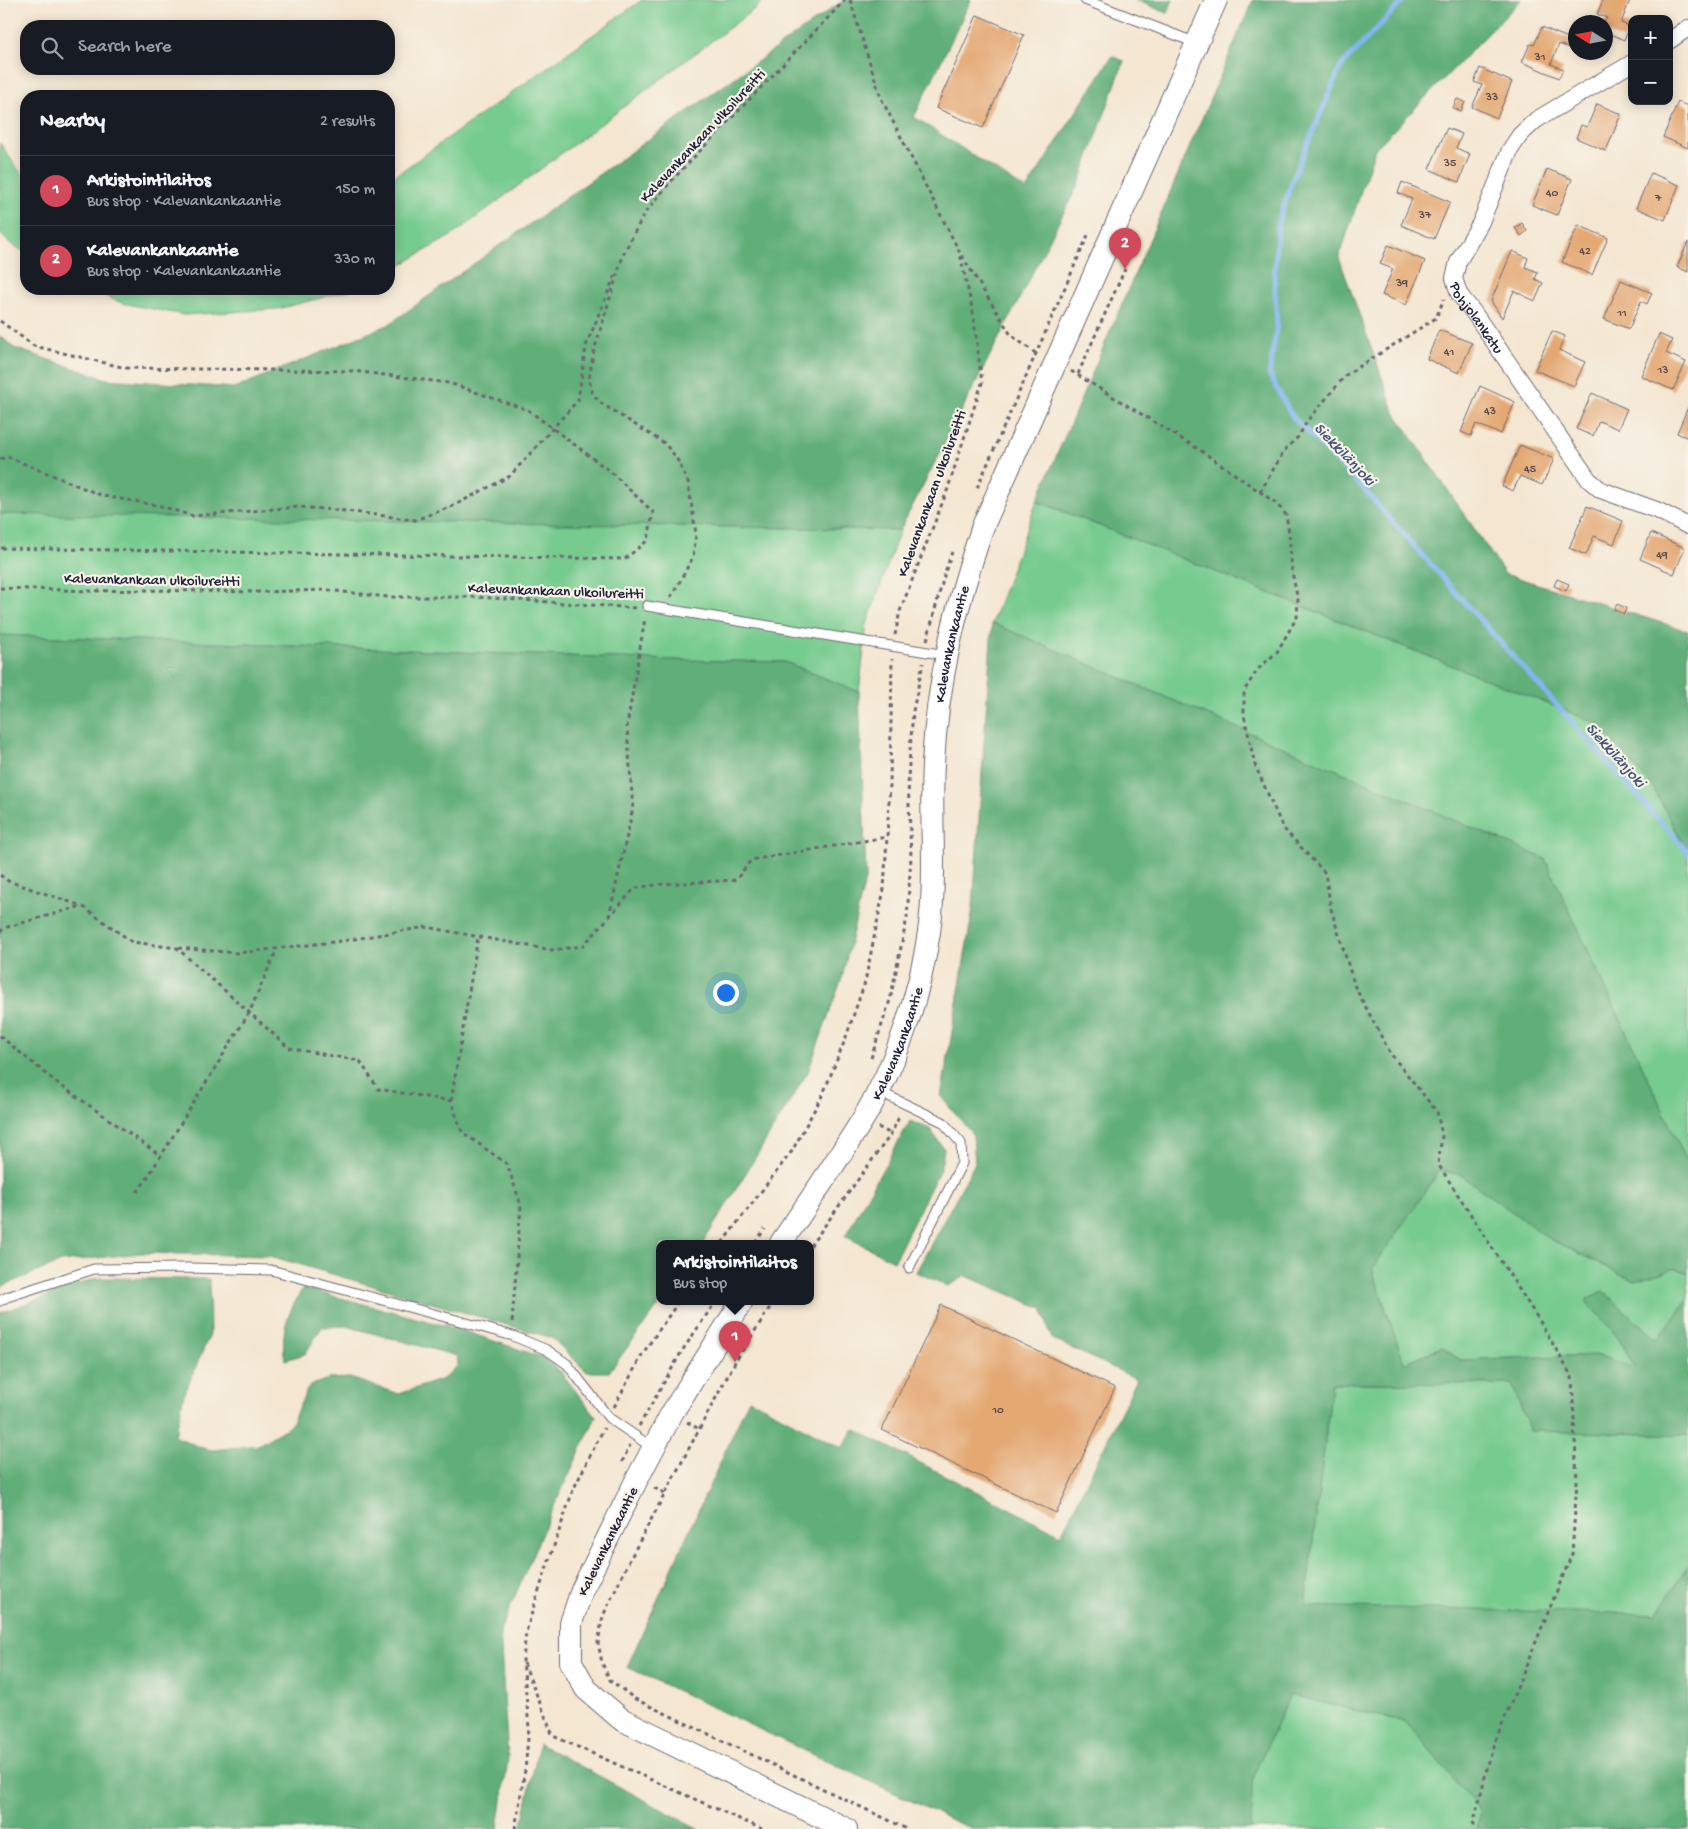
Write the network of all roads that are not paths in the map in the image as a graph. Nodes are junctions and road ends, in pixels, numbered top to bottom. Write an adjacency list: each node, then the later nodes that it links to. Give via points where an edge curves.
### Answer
1 (1085, 0): 5 (lane)
2 (1216, 0): 5 (street, Kalevankankaantie)
3 (1688, 28): 4 (street)
4 (1673, 38)
5 (1197, 44): 9 (street, Kalevankankaantie, via 983,526)
6 (1628, 65): 7 (street, Pohjolankatu, via 1536,120 1520,134 1510,150 1481,222 1458,262 1454,278 1459,294 1588,480 1601,490 1659,511)
7 (1688, 526)
8 (647, 606): 9 (lane)
9 (946, 655): 10 (street, Kalevankankaantie, via 933,765 929,932 903,1033)
10 (878, 1090): 11 (street, Kalevankankaantie, via 864,1118); 12 (lane, via 943,1122 961,1143 962,1163)
11 (783, 1240)
12 (909, 1268)
13 (0, 1301): 15 (lane, via 94,1269 271,1270 451,1318 547,1350 566,1364 609,1418)
14 (739, 1305): 15 (street, Kalevankankaantie, via 687,1387)
15 (654, 1448): 16 (street, Kalevankankaantie, via 582,1590 571,1623 571,1662 586,1689 621,1719)
16 (846, 1829)

